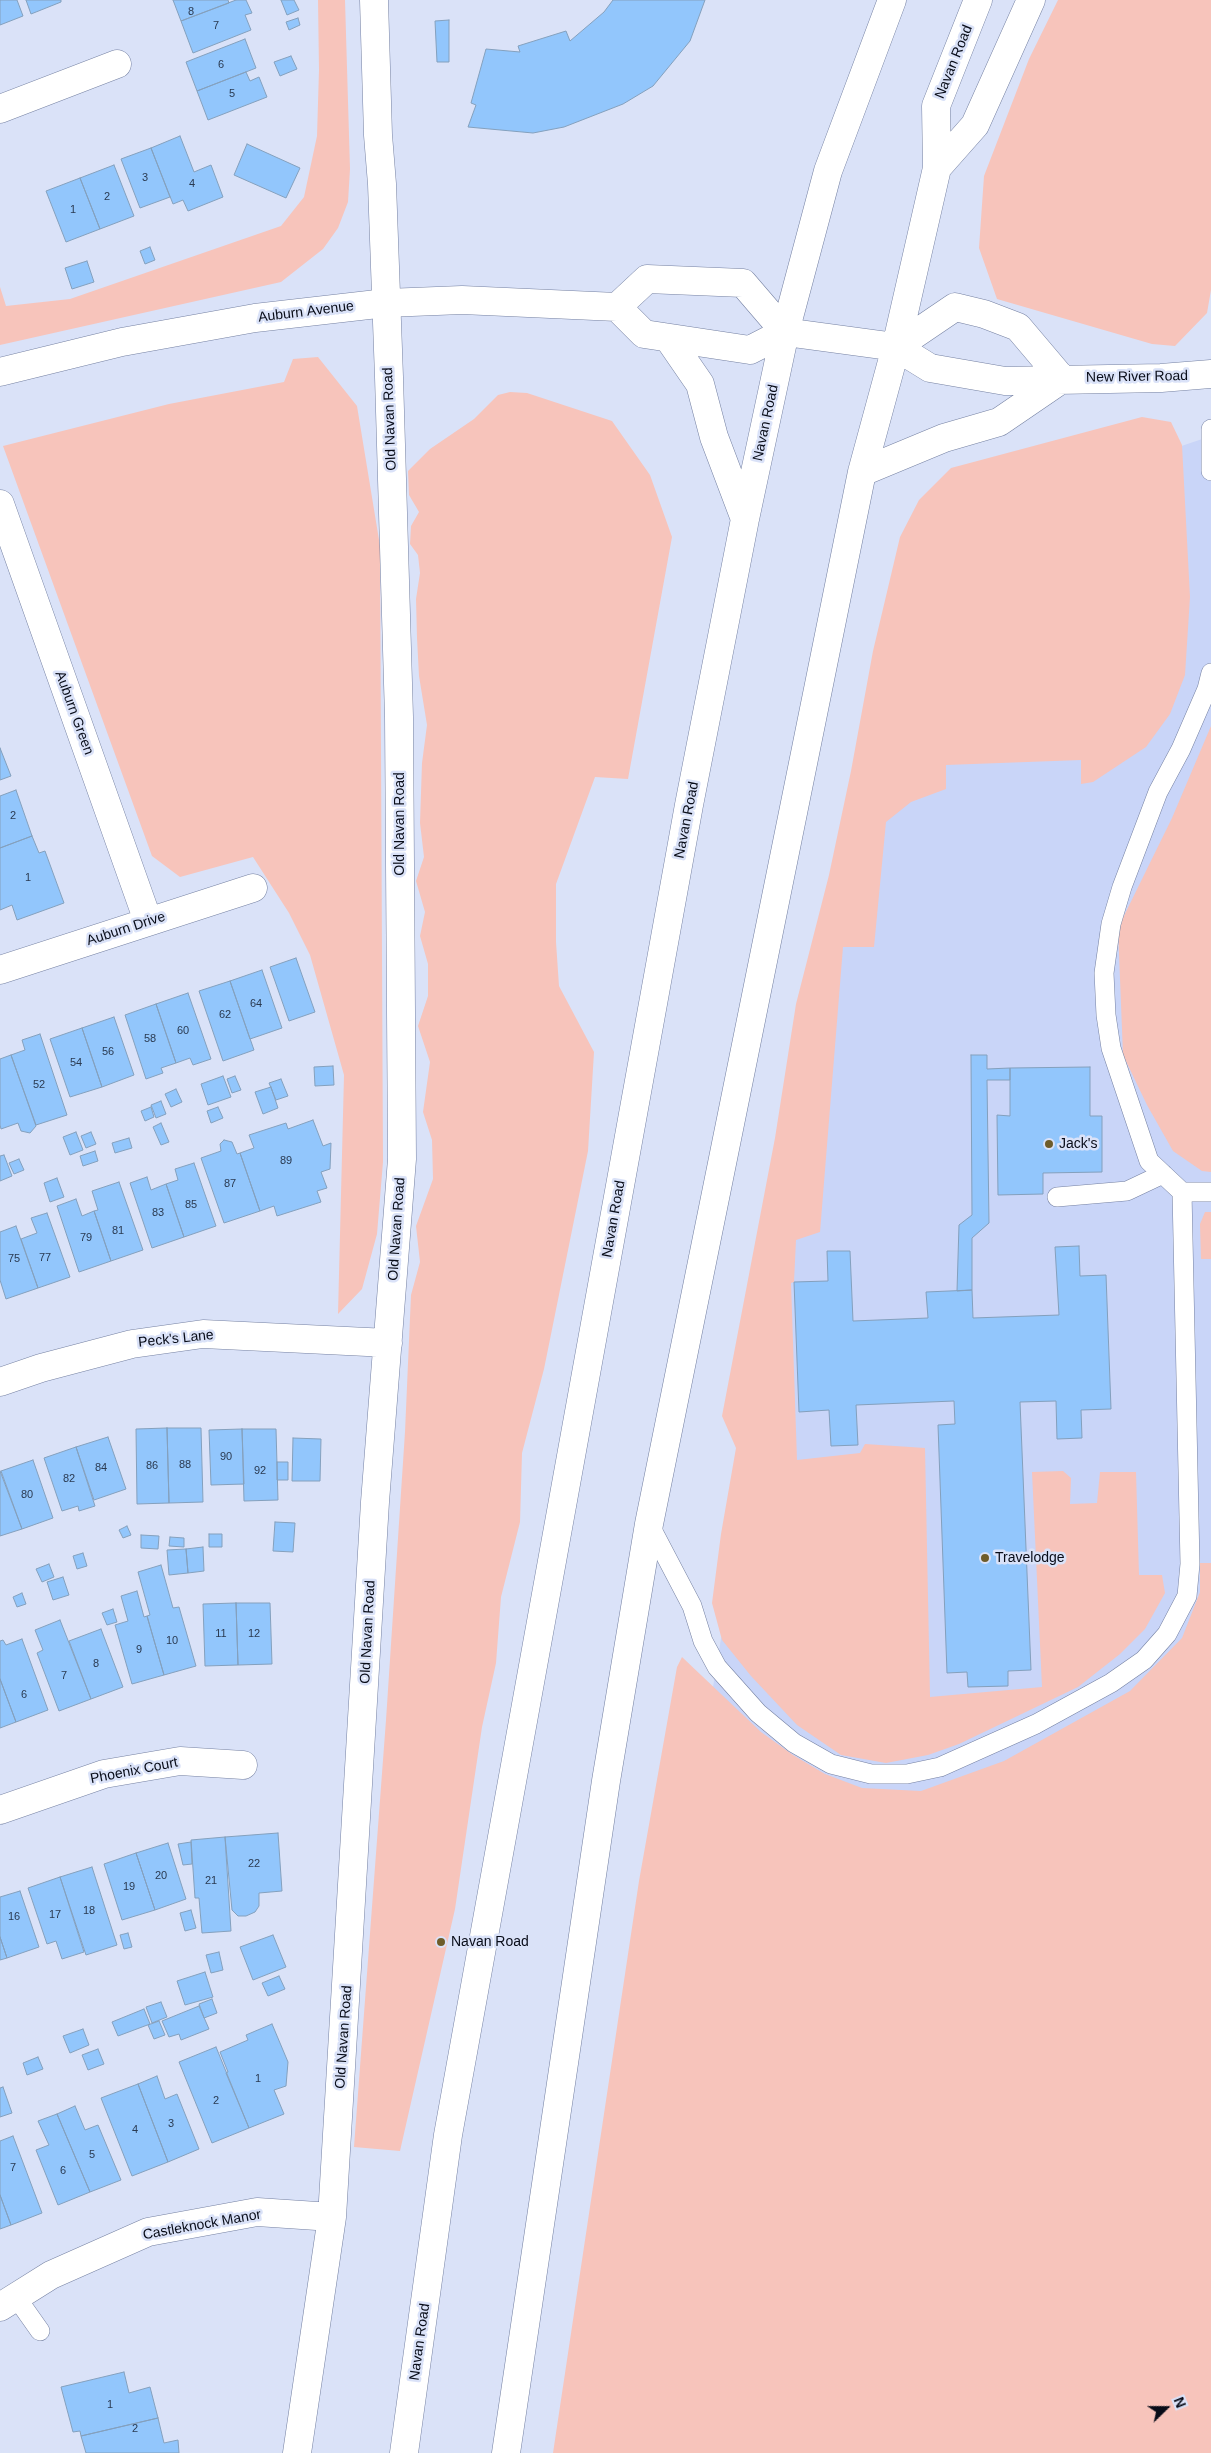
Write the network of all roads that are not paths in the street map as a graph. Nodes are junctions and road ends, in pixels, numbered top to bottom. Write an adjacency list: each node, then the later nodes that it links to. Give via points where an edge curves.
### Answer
1 (374, 0): 8 (main road, Old Navan Road)
2 (892, 0): 10 (main road, Navan Road, via 828,171)
3 (978, 0): 7 (main road, Navan Road, via 936,106)
4 (1031, 0): 7 (main road, via 975,125)
5 (117, 64): 6 (main road)
6 (0, 109)
7 (937, 168): 12 (main road, Navan Road)
8 (386, 303): 9 (main road, Auburn Avenue, via 462,300); 13 (main road, Auburn Avenue, via 254,318 122,342); 29 (main road, Old Navan Road, via 399,717 402,1159)
9 (617, 307): 10 (main road, via 647,279 743,283); 11 (main road, via 644,334)
10 (785, 332): 11 (main road, via 750,350); 12 (main road); 20 (main road, Navan Road)
11 (669, 339): 20 (main road, via 700,384 714,437)
12 (896, 347): 15 (main road, New River Road, via 930,368 1005,381); 15 (main road, via 955,307 984,314 1018,328); 17 (main road, Navan Road)
13 (0, 372)
14 (1211, 374): 15 (main road, New River Road)
15 (1062, 379): 17 (main road, via 999,422 944,438)
16 (1211, 429): 18 (lane)
17 (862, 472): 31 (main road, Navan Road)
18 (1211, 472)
19 (0, 504): 23 (main road, Auburn Green)
20 (745, 519): 38 (main road, Navan Road, via 686,824 474,1985 448,2135)
21 (1211, 673): 25 (lane, via 1182,749 1158,792 1122,887 1110,924 1104,973 1111,1048 1149,1161)
22 (253, 888): 23 (main road, Auburn Drive)
23 (148, 921): 24 (main road, Auburn Drive)
24 (0, 970)
25 (1163, 1174): 26 (lane); 28 (lane, via 1127,1192)
26 (1182, 1192): 27 (lane); 31 (lane, via 1188,1596 1168,1634 1144,1660 1111,1683 1036,1724 940,1767 907,1774 871,1774 831,1764 794,1743 758,1713 717,1667 703,1641 692,1606)
27 (1211, 1192)
28 (1057, 1197)
29 (388, 1343): 30 (main road, Peck's Lane, via 202,1334 132,1344); 34 (main road, Old Navan Road, via 375,1502)
30 (0, 1382)
31 (649, 1524): 39 (main road, Navan Road, via 606,1781)
32 (243, 1765): 33 (main road, Phoenix Court, via 180,1761 104,1774)
33 (0, 1810)
34 (332, 2217): 35 (main road, Castleknock Manor, via 257,2212 148,2232 51,2275); 37 (main road, Old Navan Road)
35 (8, 2302): 36 (lane)
36 (40, 2331)
37 (297, 2453)
38 (404, 2453)
39 (506, 2453)

